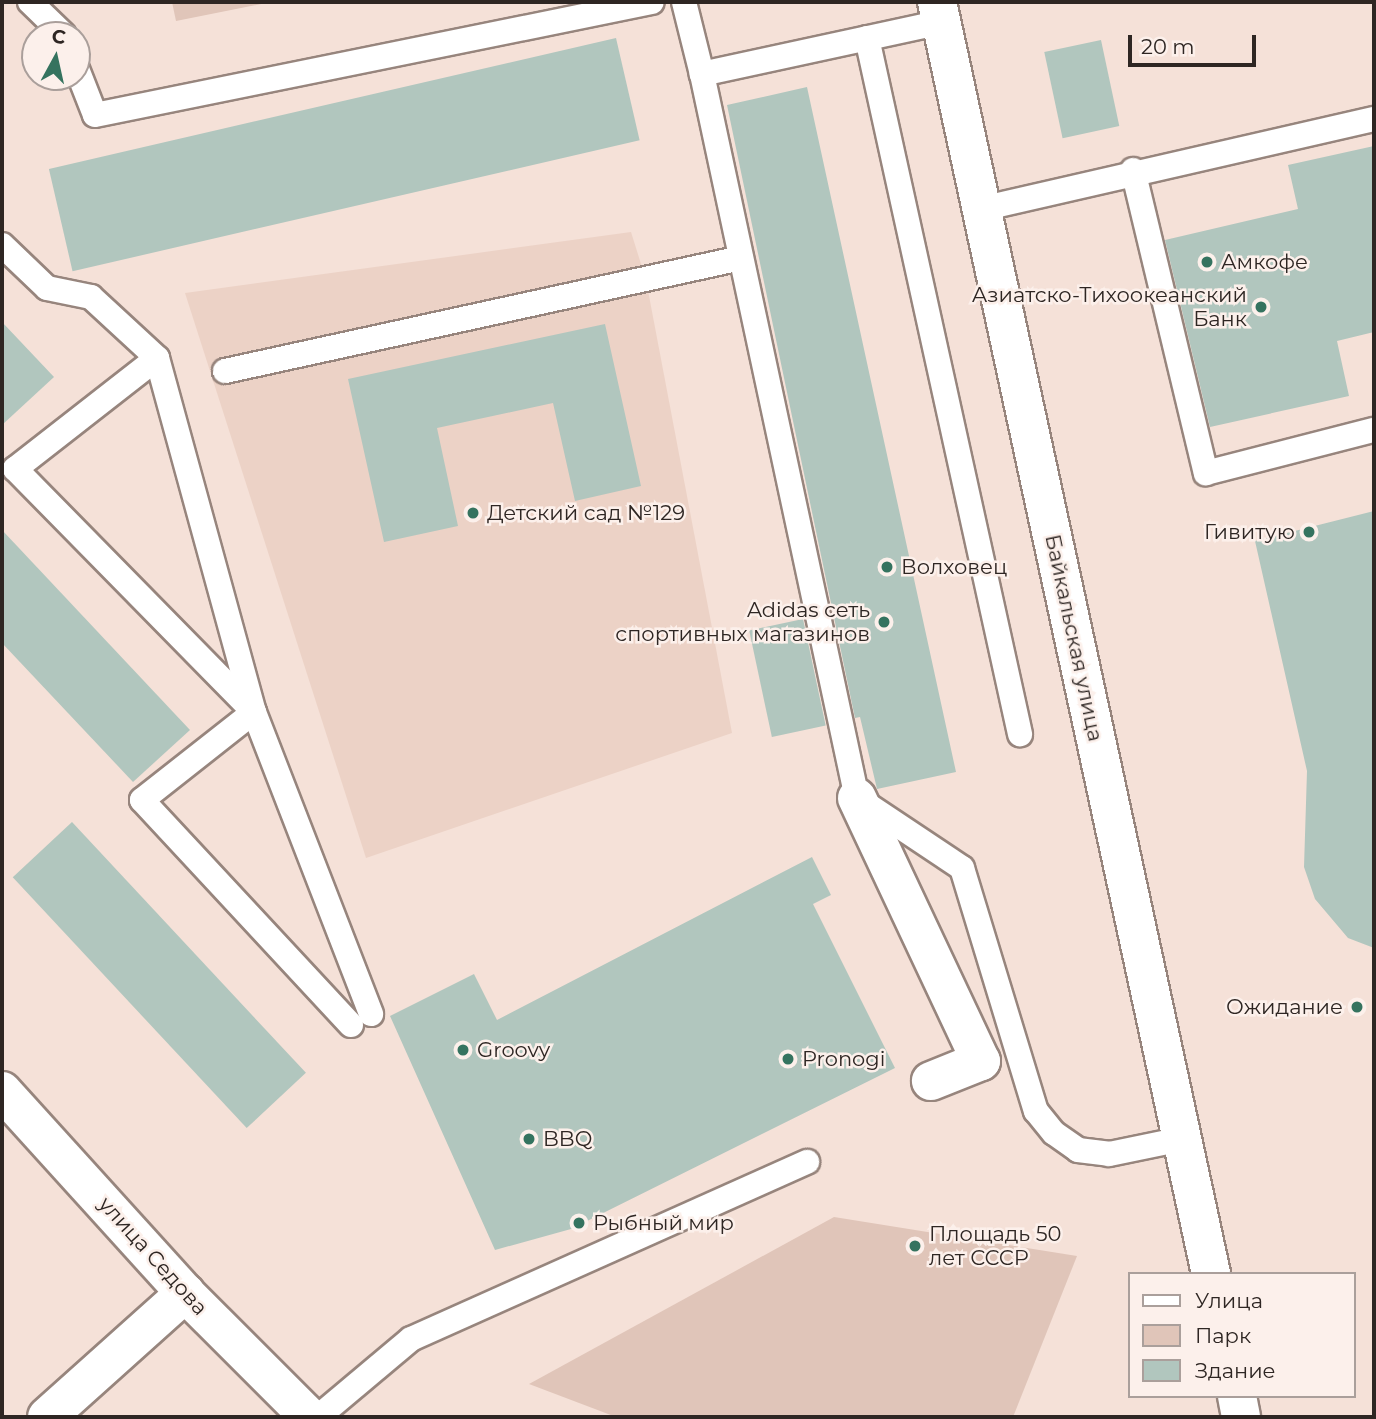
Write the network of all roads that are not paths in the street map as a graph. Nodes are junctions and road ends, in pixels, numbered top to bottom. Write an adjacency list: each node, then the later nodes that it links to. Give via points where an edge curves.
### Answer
1 (30, 2): 5 (lane)
2 (652, 2): 8 (lane, via 95,116)
3 (684, 2): 7 (lane)
4 (939, 12): 6 (lane); 11 (main road, Байкальская улица)
5 (50, 21)
6 (867, 38): 7 (lane); 18 (lane)
7 (702, 74): 13 (lane)
8 (85, 91)
9 (1374, 119): 10 (lane)
10 (1133, 170): 11 (lane); 16 (lane, via 1206,473)
11 (985, 208): 22 (main road, Байкальская улица)
12 (2, 245): 14 (lane, via 47,288 91,298)
13 (741, 258): 15 (lane); 19 (lane)
14 (157, 358): 17 (lane); 17 (lane, via 15,469)
15 (225, 372)
16 (1374, 430)
17 (254, 712): 17 (lane, via 142,800 361,1020)
18 (1020, 734)
19 (857, 798): 20 (main road, via 981,1061); 22 (lane, via 962,868 1032,1100 1054,1133 1078,1150 1109,1154)
20 (931, 1082)
21 (2, 1091): 25 (main road, улица Седова)
22 (1182, 1139): 24 (main road, Байкальская улица)
23 (807, 1162): 29 (lane, via 411,1339)
24 (1211, 1272)
25 (185, 1293): 27 (main road); 28 (main road, улица Седова)
26 (1237, 1398): 30 (main road)
27 (47, 1417)
28 (309, 1417)
29 (318, 1417)
30 (1241, 1417)

